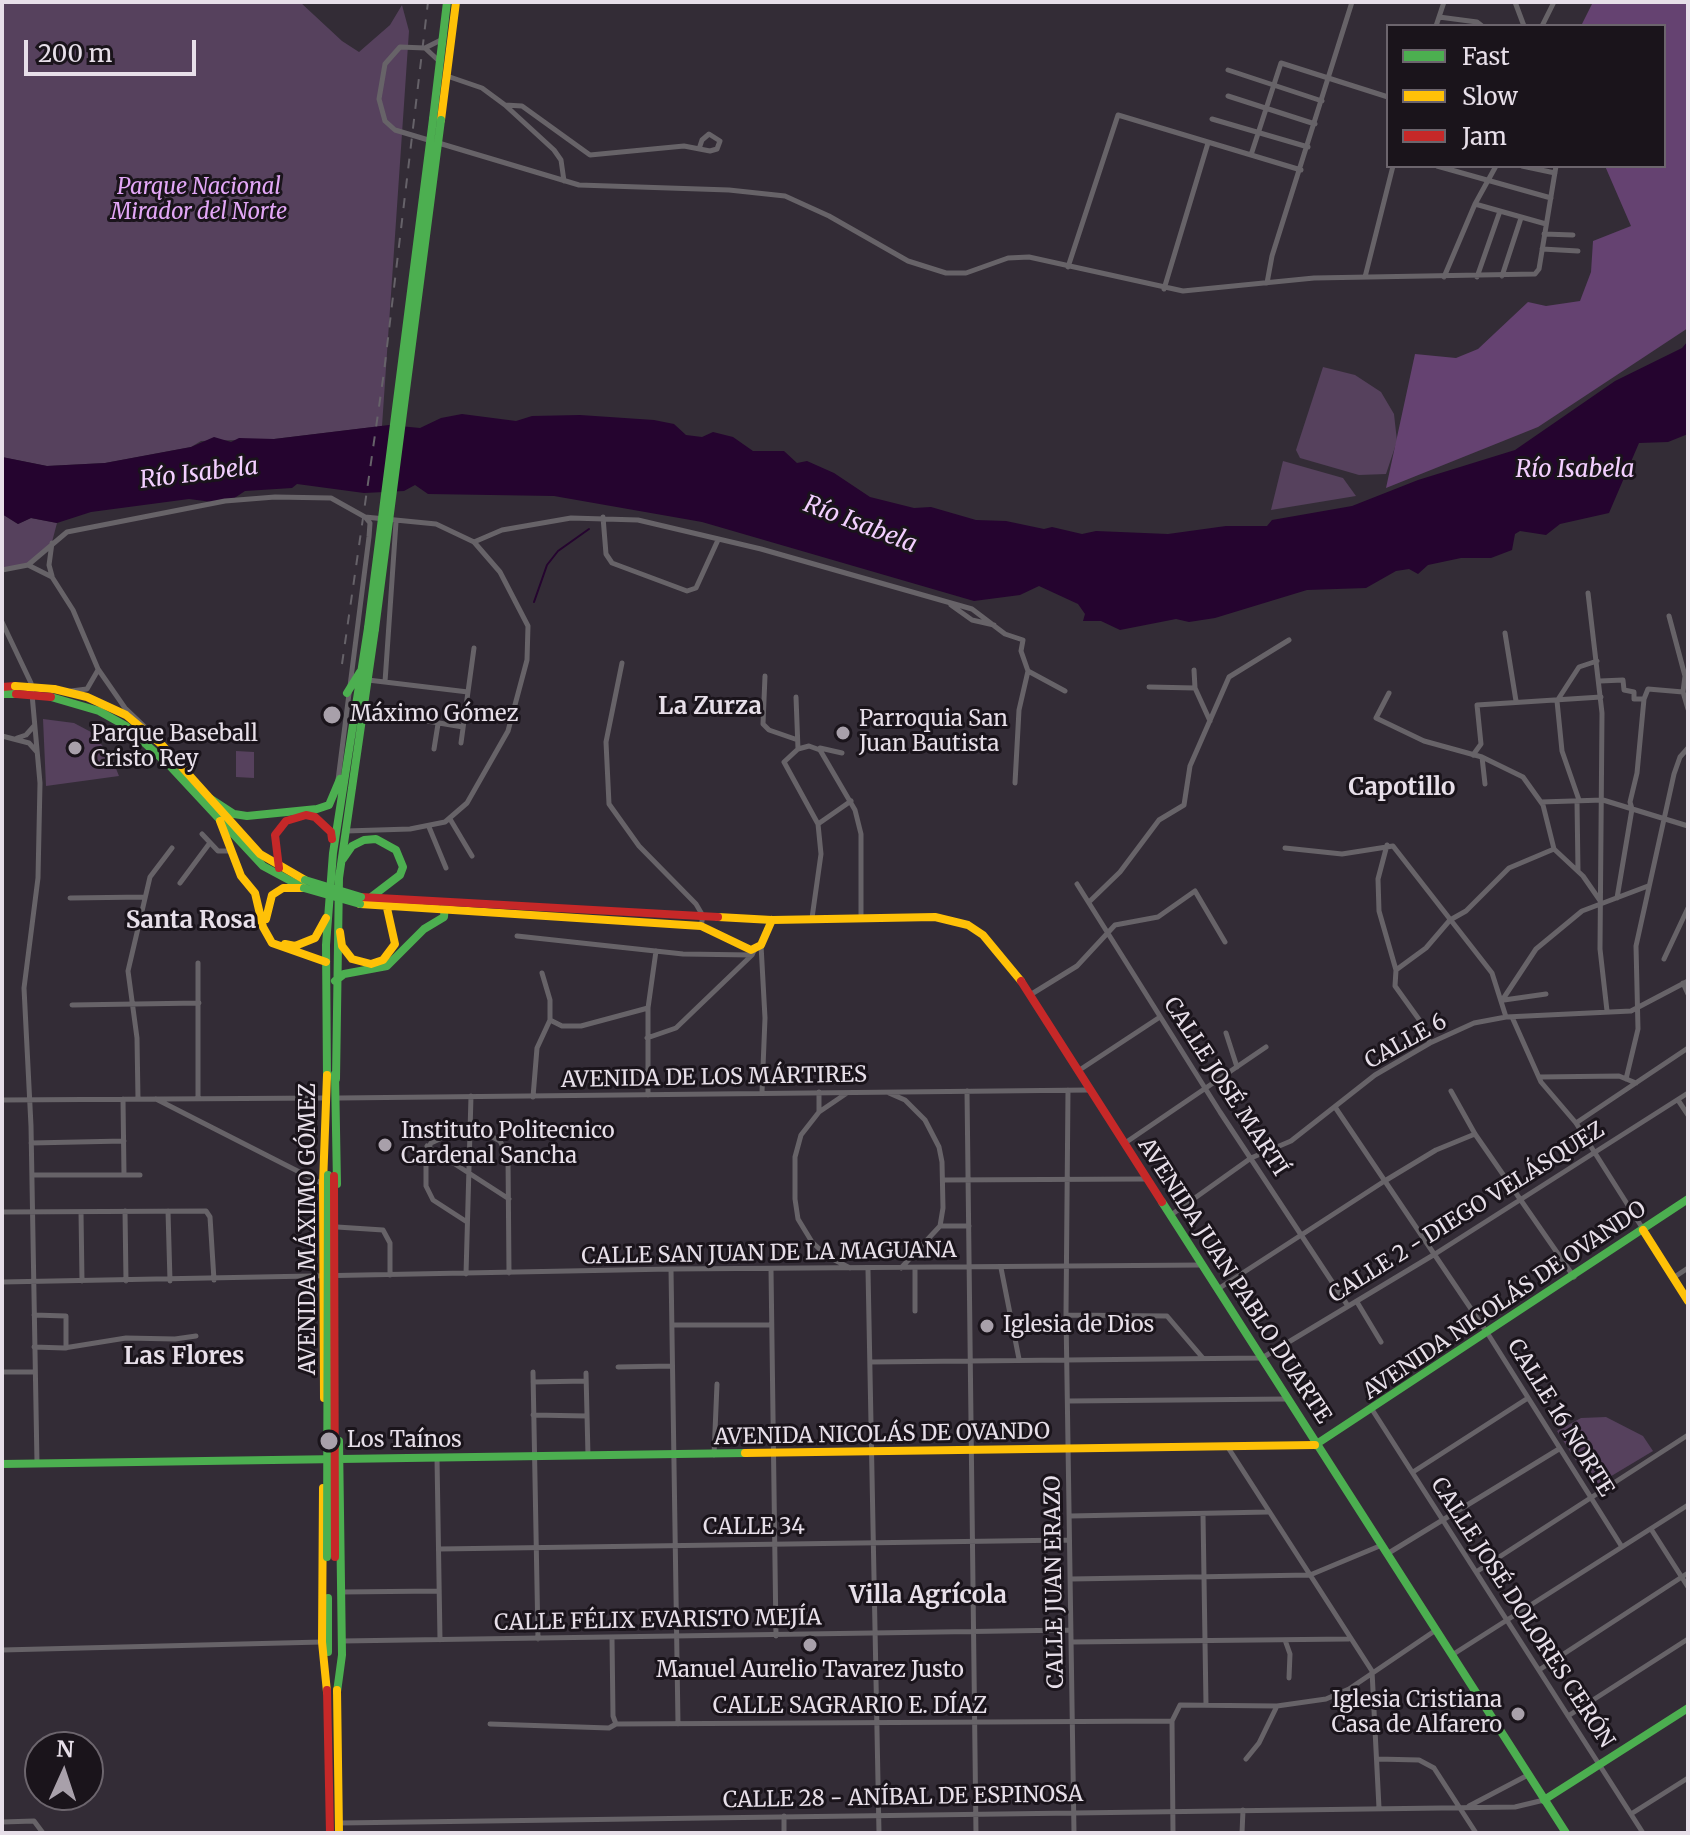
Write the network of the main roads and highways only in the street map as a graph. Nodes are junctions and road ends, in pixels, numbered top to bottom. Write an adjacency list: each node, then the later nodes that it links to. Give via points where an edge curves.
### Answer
1 (447, 2): 3 (main road)
2 (456, 2): 3 (main road)
3 (437, 119): 4 (main road, bridge)
4 (372, 628): 5 (main road, AVENIDA MÁXIMO GÓMEZ); 15 (main road, AVENIDA MÁXIMO GÓMEZ)
5 (362, 668): 9 (main road); 11 (main road, AVENIDA MÁXIMO GÓMEZ)
6 (2, 687): 7 (main road)
7 (16, 690): 8 (main road, bridge); 10 (main road)
8 (56, 692): 12 (main road, via 87,697 126,715); 13 (main road, via 126,726)
9 (347, 693)
10 (2, 694)
11 (346, 763): 12 (main road, via 332,800 323,807 256,816 234,814); 14 (main road, AVENIDA MÁXIMO GÓMEZ)
12 (211, 799): 16 (main road, via 247,842)
13 (220, 821): 17 (main road, via 263,866); 24 (main road, via 272,943)
14 (333, 853): 16 (main road, via 331,832 324,823 296,817 275,835); 21 (main road, AVENIDA MÁXIMO GÓMEZ)
15 (341, 863): 18 (main road, via 352,846 364,840 376,839 396,850 403,867 400,875); 21 (main road, AVENIDA MÁXIMO GÓMEZ)
16 (279, 868): 17 (main road)
17 (304, 884): 18 (main road, AVENIDA JUAN PABLO DUARTE, bridge); 21 (main road, via 272,895 265,912 274,938 282,944 306,943)
18 (364, 900): 19 (main road, AVENIDA JUAN PABLO DUARTE)
19 (385, 902): 20 (main road, AVENIDA JUAN PABLO DUARTE); 21 (main road, via 395,944 383,960 371,964 346,954)
20 (445, 907): 23 (main road, AVENIDA JUAN PABLO DUARTE); 25 (main road, via 444,917 387,966 344,974)
21 (332, 913): 24 (main road, AVENIDA MÁXIMO GÓMEZ); 25 (main road, AVENIDA MÁXIMO GÓMEZ)
22 (772, 920): 23 (main road, AVENIDA JUAN PABLO DUARTE); 23 (main road, AVENIDA JUAN PABLO DUARTE, via 756,950 747,950); 31 (main road, AVENIDA JUAN PABLO DUARTE, via 935,917 968,925 1008,961)
23 (702, 921)
24 (326, 962): 26 (main road, AVENIDA MÁXIMO GÓMEZ)
25 (335, 981): 26 (main road, AVENIDA MÁXIMO GÓMEZ)
26 (331, 1074): 27 (main road, AVENIDA MÁXIMO GÓMEZ); 27 (main road, via 324,1098); 33 (main road, via 339,1098)
27 (328, 1178): 32 (main road, via 322,1277); 35 (main road, AVENIDA MÁXIMO GÓMEZ, bridge)
28 (1688, 1199): 29 (main road, AVENIDA NICOLÁS DE OVANDO)
29 (1643, 1230): 30 (main road); 31 (main road, AVENIDA NICOLÁS DE OVANDO)
30 (1688, 1301)
31 (1317, 1445): 33 (main road, AVENIDA NICOLÁS DE OVANDO); 37 (main road, AVENIDA JUAN PABLO DUARTE)
32 (324, 1458): 33 (main road, AVENIDA NICOLÁS DE OVANDO); 34 (main road, AVENIDA NICOLÁS DE OVANDO); 35 (main road, via 322,1642)
33 (339, 1459): 35 (main road, via 341,1641)
34 (2, 1464)
35 (332, 1692): 38 (main road, AVENIDA MÁXIMO GÓMEZ); 39 (main road, AVENIDA MÁXIMO GÓMEZ)
36 (1688, 1708): 37 (main road)
37 (1544, 1800): 40 (main road, AVENIDA JUAN PABLO DUARTE)
38 (330, 1833)
39 (339, 1833)
40 (1566, 1833)

